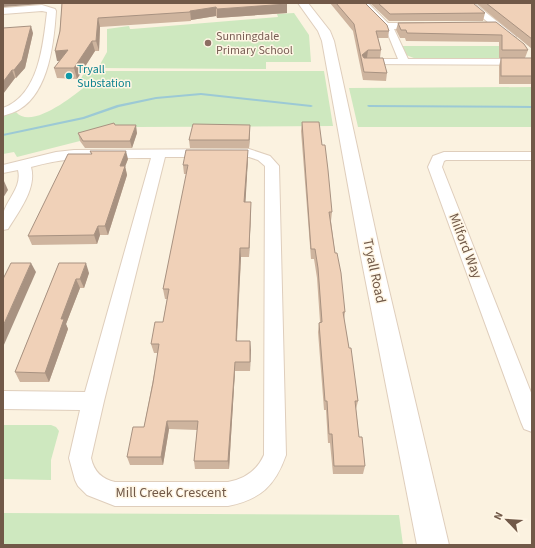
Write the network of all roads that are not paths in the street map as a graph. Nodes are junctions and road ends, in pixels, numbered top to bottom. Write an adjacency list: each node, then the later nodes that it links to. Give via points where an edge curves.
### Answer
1 (303, 3): 22 (street, Tryall Road, via 324,31 328,41)
2 (363, 3): 8 (street)
3 (469, 3): 7 (street)
4 (3, 11): 13 (street, via 42,8 52,11 40,75 24,101 11,111)
5 (428, 25): 8 (street)
6 (483, 25): 7 (street)
7 (497, 25): 9 (street)
8 (386, 26): 12 (street, via 391,31)
9 (520, 44)
10 (531, 58): 12 (street)
11 (366, 62): 12 (street)
12 (404, 62)
13 (3, 112)
14 (159, 154): 16 (street, via 60,155); 20 (street, Mill Creek Crescent); 20 (street, Mill Creek Crescent, via 250,153 262,156 272,166 275,455 272,465 259,482 250,488 228,494 105,492 89,483 81,467 80,458)
15 (532, 156): 21 (street, Milford Way, via 444,156 438,159 435,167)
16 (24, 166): 17 (street); 18 (street, via 26,180)
17 (3, 169)
18 (3, 225)
19 (3, 400): 20 (street)
20 (93, 401)
21 (532, 422)
22 (433, 545)

